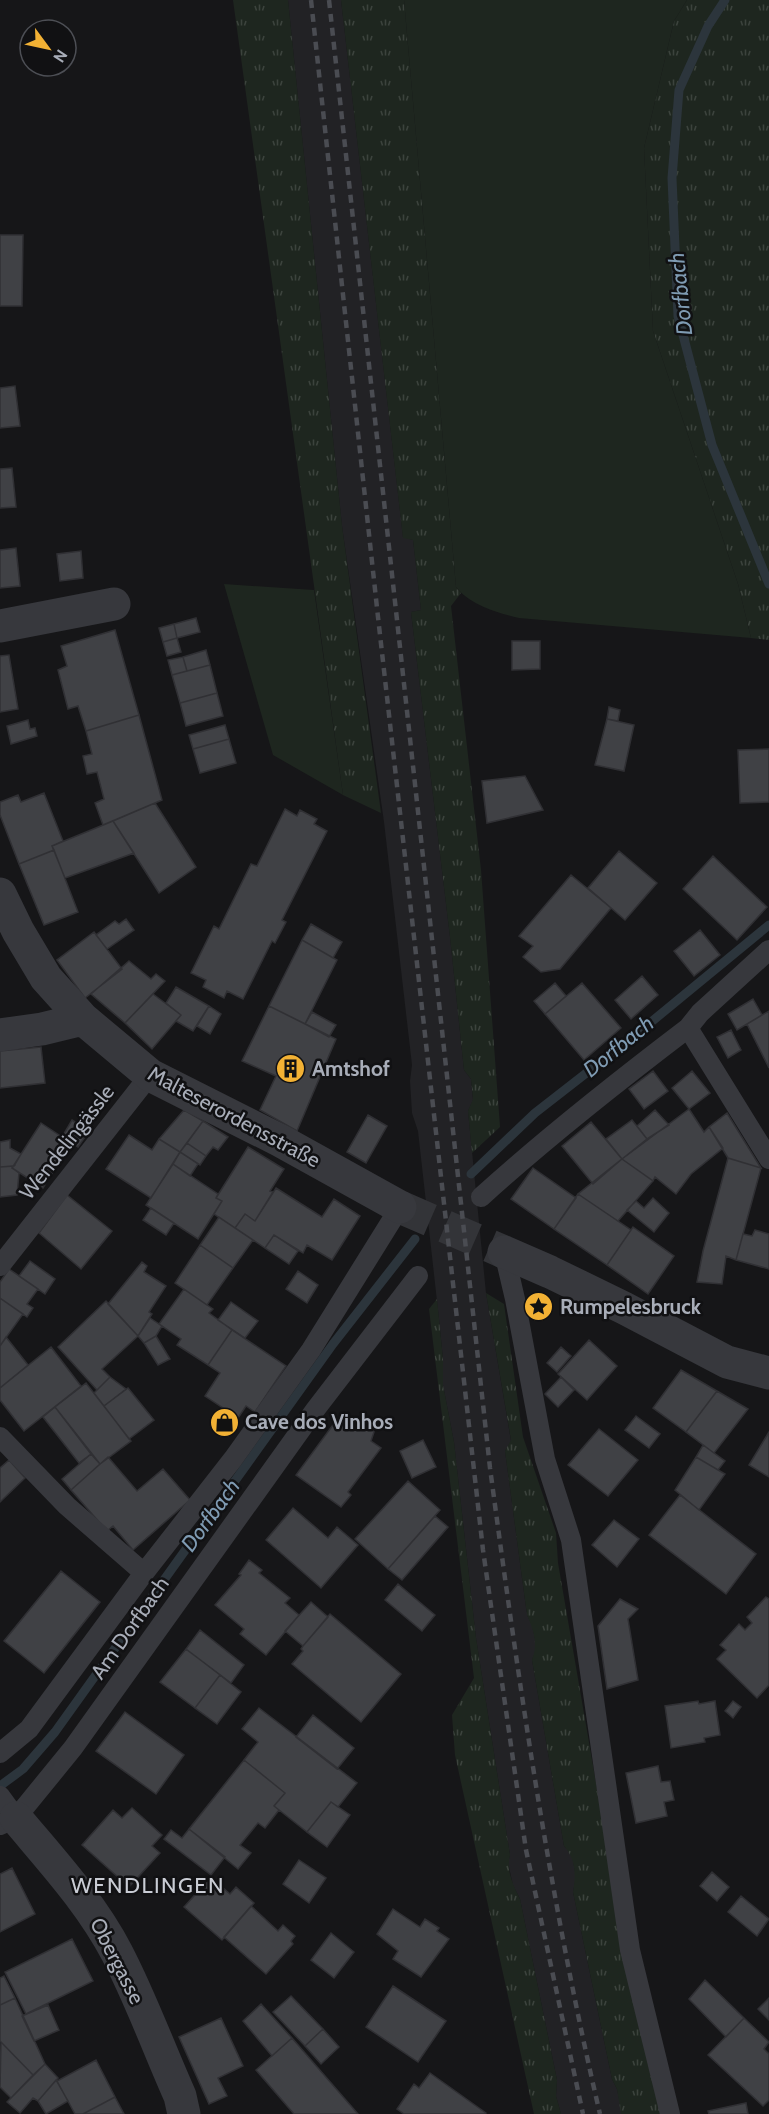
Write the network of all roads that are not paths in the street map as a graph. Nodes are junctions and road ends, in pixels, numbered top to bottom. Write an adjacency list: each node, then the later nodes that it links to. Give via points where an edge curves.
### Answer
1 (114, 604): 2 (street)
2 (0, 626)
3 (0, 894): 5 (street, Malteserordensstraße, via 46,978)
4 (769, 950): 6 (lane)
5 (83, 1019): 7 (street); 8 (street, Malteserordensstraße)
6 (688, 1028): 9 (lane); 10 (lane, via 588,1105)
7 (0, 1035)
8 (150, 1075): 11 (street, Malteserordensstraße, via 281,1141); 13 (lane, Wendelingässle)
9 (769, 1159)
10 (481, 1197)
11 (400, 1208): 17 (lane, Am Dorfbach, via 311,1350 234,1458)
12 (504, 1252): 15 (street, via 727,1362); 21 (lane, via 545,1459 570,1540 630,1950)
13 (0, 1266)
14 (418, 1276): 19 (lane, Am Dorfbach, via 315,1410 73,1748)
15 (769, 1373)
16 (0, 1437): 17 (lane, via 67,1506)
17 (144, 1573): 18 (lane, Am Dorfbach, via 29,1729)
18 (0, 1753)
19 (6, 1812): 20 (street, Obergasse, via 95,1916 117,1954 180,2096)
20 (184, 2114)
21 (670, 2114)

